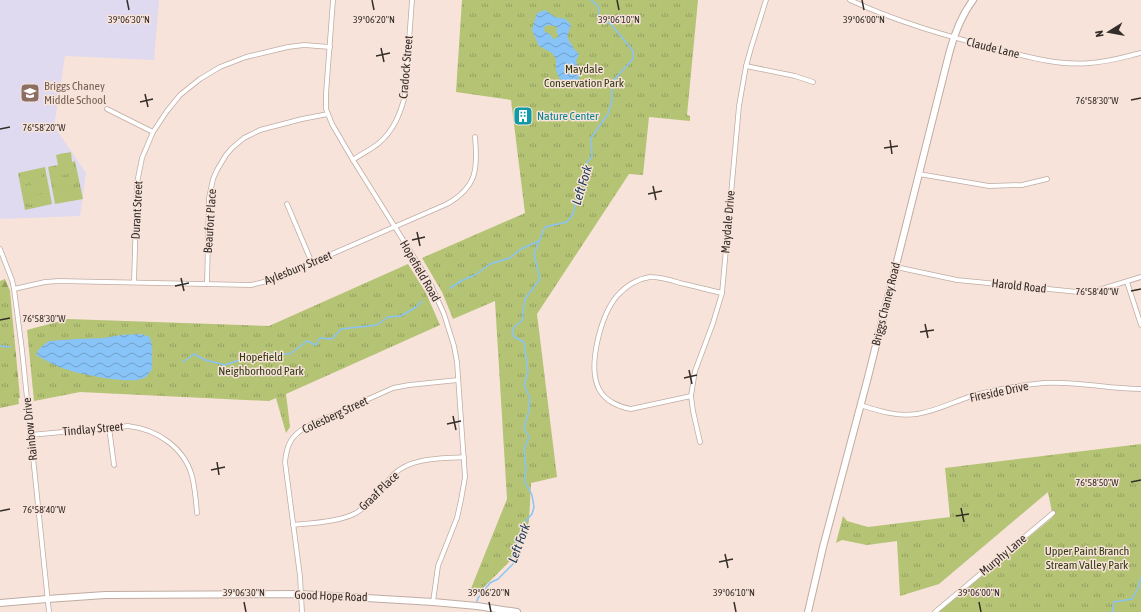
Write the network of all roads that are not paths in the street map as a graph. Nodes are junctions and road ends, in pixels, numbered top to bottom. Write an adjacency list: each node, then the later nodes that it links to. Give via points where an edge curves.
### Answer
1 (333, 0): 7 (street, Hopefield Road)
2 (412, 0): 15 (street, Cradock Street, via 401,111 379,143)
3 (766, 0): 9 (street, Maydale Drive)
4 (850, 0): 6 (street, Claude Lane)
5 (973, 0): 6 (main road, Briggs Chaney Road)
6 (953, 38): 8 (street, Claude Lane, via 1047,61 1073,64 1109,61); 16 (main road, Briggs Chaney Road)
7 (330, 47): 12 (street, Hopefield Road, via 326,94); 13 (street, Durant Street, via 288,47 246,57 220,67 180,95)
8 (1141, 53)
9 (746, 66): 10 (street); 28 (street, Maydale Drive)
10 (813, 82)
11 (107, 109): 13 (street)
12 (328, 114): 15 (street, Hopefield Road); 26 (street, Beaufort Place, via 260,130 244,138 226,155 213,179 209,198)
13 (153, 132): 24 (street, Durant Street, via 142,158 137,183)
14 (474, 137): 19 (street, Aylesbury Street, via 476,169 472,180 457,199)
15 (353, 160): 19 (street, Hopefield Road)
16 (919, 174): 17 (street, via 989,186 1022,185); 22 (main road, Briggs Chaney Road)
17 (1047, 179)
18 (287, 204): 21 (street)
19 (394, 227): 21 (street, Aylesbury Street); 30 (street, Hopefield Road, via 430,283 444,314 454,346)
20 (0, 249): 27 (street, Rainbow Drive)
21 (312, 263): 26 (street, Aylesbury Street, via 262,283)
22 (896, 267): 25 (street, Harold Road, via 957,280 1078,292 1092,292); 33 (main road, Briggs Chaney Road)
23 (1141, 277): 25 (street, Harold Road)
24 (134, 282): 26 (street, Aylesbury Street); 27 (street, Aylesbury Street, via 59,281)
25 (1127, 282): 29 (street)
26 (207, 284)
27 (14, 289): 35 (street, Rainbow Drive)
28 (722, 294): 32 (street, Maydale Drive, via 695,371); 32 (street, via 662,278 650,277 640,280 629,285 616,297 605,316 599,334 595,379 599,390 610,402 631,409)
29 (1141, 325)
30 (458, 380): 37 (street, Hopefield Road); 41 (street, Colesberg Street, via 393,388 296,433 286,450 285,462)
31 (1141, 390): 33 (street, Fireside Drive, via 1077,383 1044,383 1006,388 916,414 894,414)
32 (691, 396): 36 (street, Maydale Drive)
33 (860, 405): 49 (main road, Briggs Chaney Road)
34 (109, 427): 35 (street, Tindlay Street); 38 (street); 39 (street, Tindlay Street, via 139,427 157,434 172,445 184,459 192,475)
35 (30, 435): 43 (street, Rainbow Drive)
36 (700, 442)
37 (464, 457): 41 (street, Graaf Place, via 424,460 408,465 394,474 370,501 356,512 335,520); 44 (street, Hopefield Road, via 462,500 438,566)
38 (114, 465)
39 (198, 513)
40 (1053, 513): 50 (street, Murphy Lane)
41 (293, 525): 42 (street, Colesberg Street)
42 (300, 594): 43 (main road, Good Hope Road, via 106,595); 44 (main road, Good Hope Road); 47 (street, Colesberg Street)
43 (47, 599): 45 (main road, Good Hope Road); 46 (street, Rainbow Drive)
44 (432, 602): 48 (main road, Good Hope Road)
45 (0, 603)
46 (49, 612)
47 (302, 612)
48 (517, 612)
49 (808, 612)
50 (935, 612)

